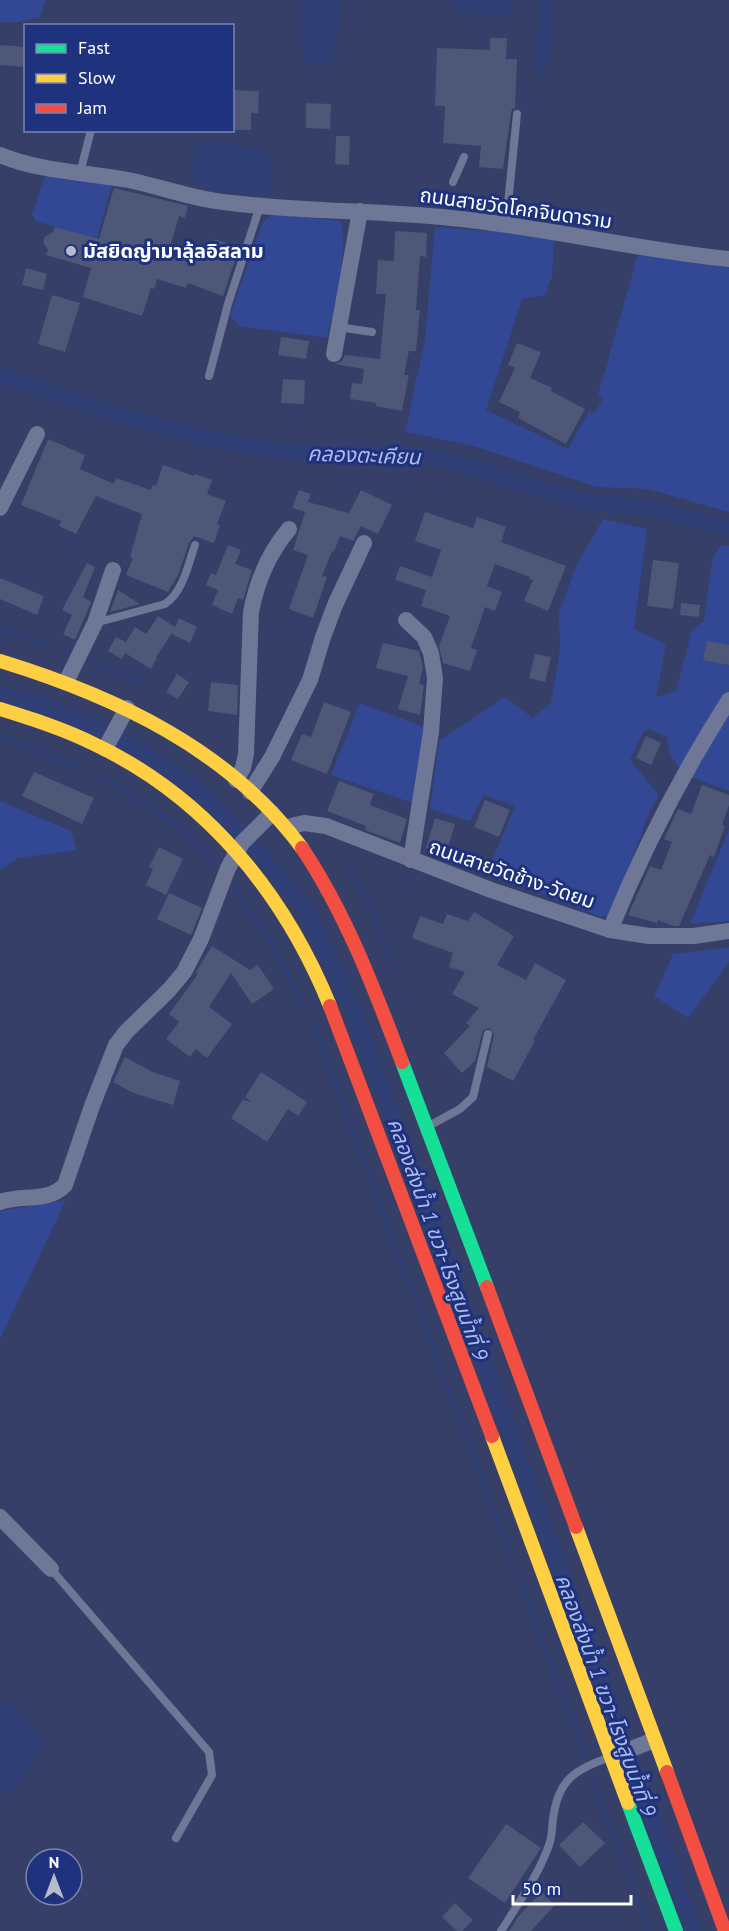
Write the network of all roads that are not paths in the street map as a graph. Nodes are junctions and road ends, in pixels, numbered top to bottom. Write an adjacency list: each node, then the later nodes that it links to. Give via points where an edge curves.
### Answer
1 (517, 114): 9 (lane)
2 (90, 132): 5 (lane)
3 (0, 155): 5 (street, ถนนสายวัดโคกจินดาราม, via 35,167)
4 (464, 157): 6 (lane)
5 (80, 173): 7 (street, ถนนสายวัดโคกจินดาราม, via 129,180 214,201)
6 (453, 182)
7 (260, 206): 8 (street, ถนนสายวัดโคกจินดาราม); 14 (lane, via 228,304)
8 (360, 210): 9 (street, ถนนสายวัดโคกจินดาราม); 11 (street)
9 (506, 224): 10 (street, ถนนสายวัดโคกจินดาราม)
10 (729, 259)
11 (338, 327): 12 (lane); 13 (street)
12 (372, 332)
13 (334, 354)
14 (210, 376)
15 (37, 434): 16 (street)
16 (0, 508)
17 (289, 528): 29 (street, via 267,560 255,592 246,754)
18 (364, 543): 30 (street, via 322,637 310,680)
19 (195, 545): 22 (lane, via 172,599)
20 (113, 570): 22 (street)
21 (406, 620): 34 (street, via 424,637 435,678 431,732)
22 (95, 623): 24 (street)
23 (0, 661): 24 (main road)
24 (66, 682): 27 (main road)
25 (729, 700): 35 (street, via 663,811)
26 (0, 709): 28 (main road)
27 (123, 715): 28 (street); 29 (main road, via 151,720)
28 (108, 745): 33 (main road)
29 (236, 780): 30 (main road)
30 (250, 792): 31 (main road)
31 (272, 813): 32 (main road); 33 (street)
32 (287, 827): 34 (street, ถนนสายวัดช้าง-วัดยม, via 304,823 326,826); 38 (main road, via 356,944)
33 (239, 847): 39 (street, via 184,972 116,1045 65,1185 44,1196); 43 (main road, via 312,963)
34 (411, 860): 35 (street, ถนนสายวัดช้าง-วัดยม)
35 (610, 930): 36 (street, ถนนสายวัดช้าง-วัดยม, via 649,936)
36 (729, 931)
37 (488, 1034): 38 (lane, via 472,1097 460,1109)
38 (426, 1127): 42 (main road)
39 (0, 1202)
40 (0, 1517): 41 (street)
41 (51, 1569): 44 (lane, via 209,1752 212,1775)
42 (654, 1740): 43 (street); 47 (main road)
43 (615, 1755): 45 (lane, via 584,1767 568,1779 557,1796 551,1841); 46 (main road)
44 (176, 1838)
45 (501, 1931)
46 (676, 1931)
47 (725, 1931)

